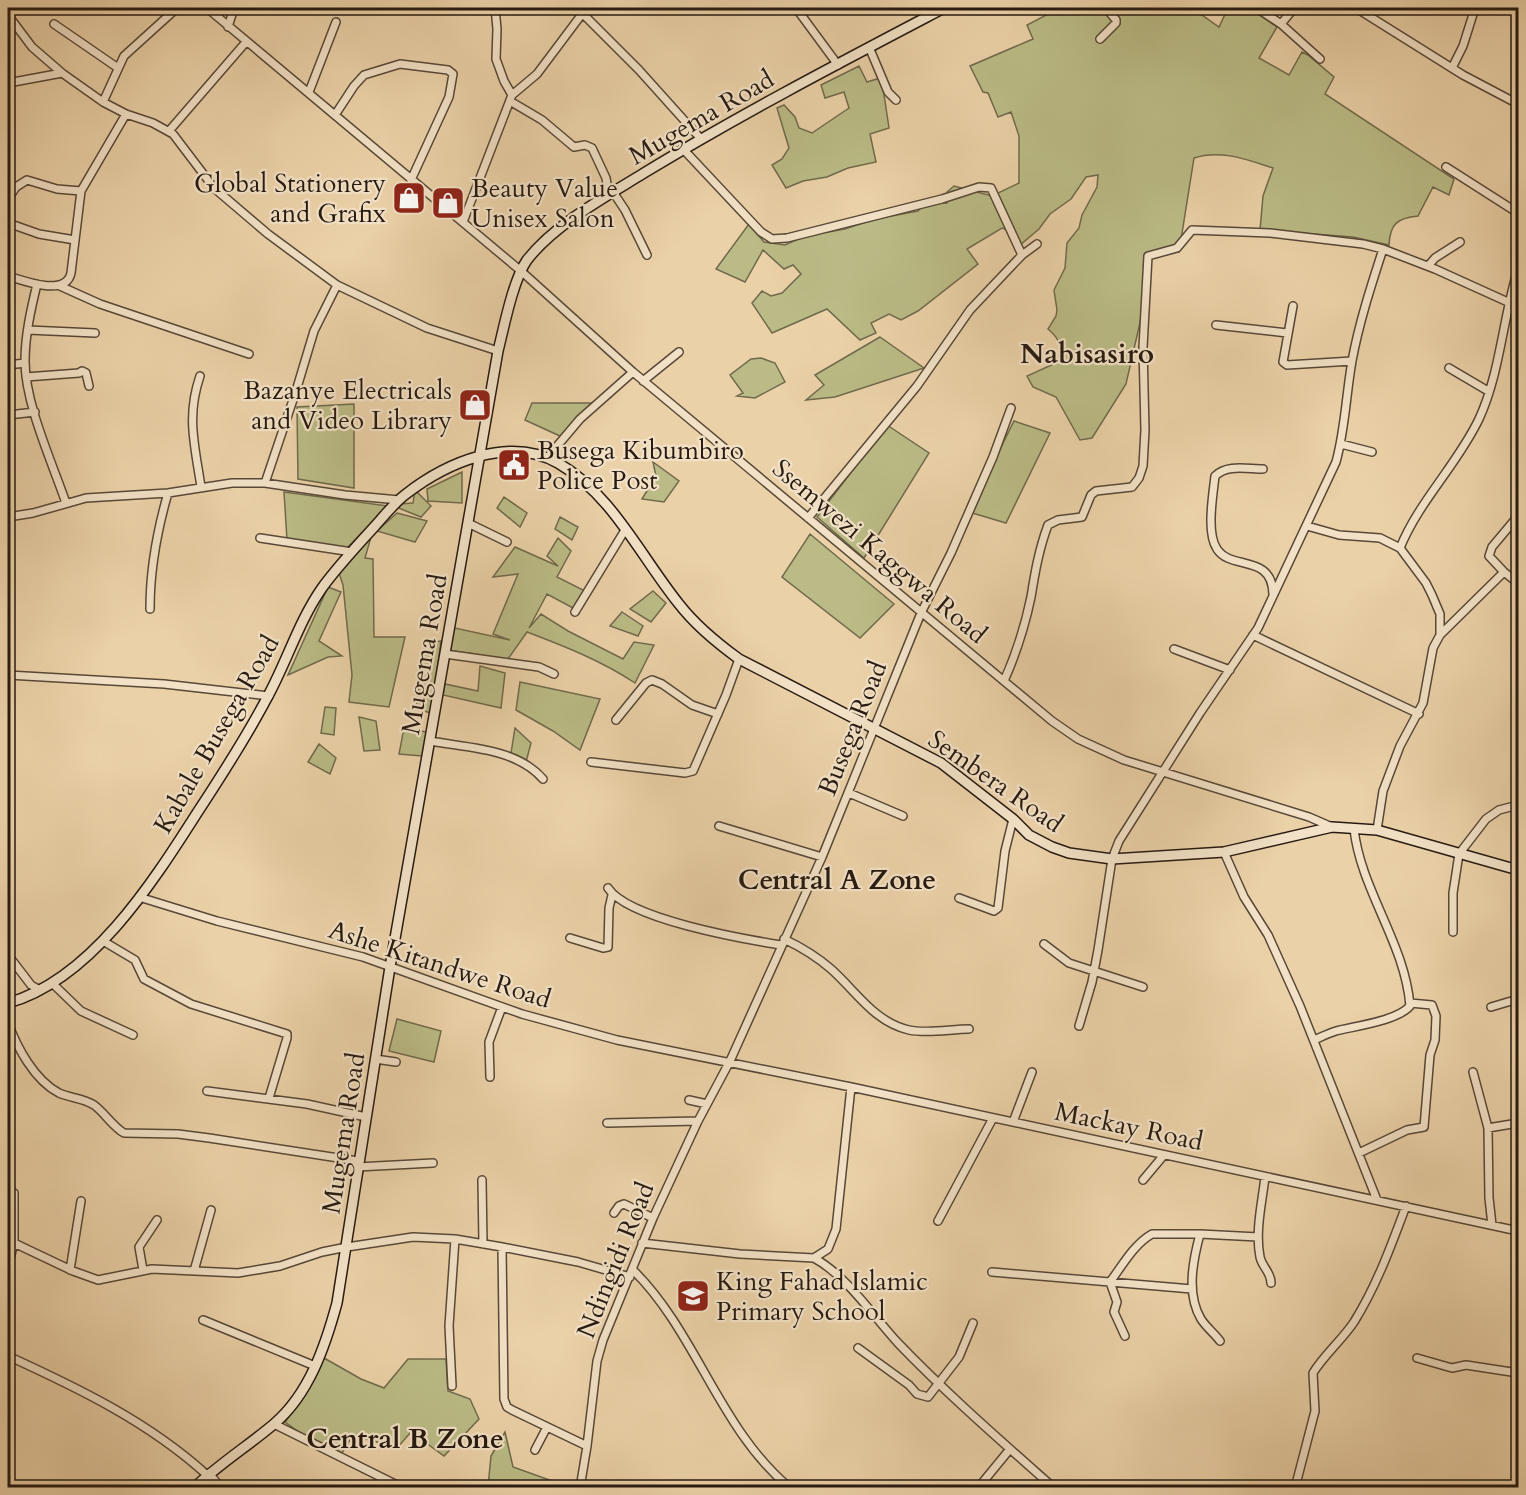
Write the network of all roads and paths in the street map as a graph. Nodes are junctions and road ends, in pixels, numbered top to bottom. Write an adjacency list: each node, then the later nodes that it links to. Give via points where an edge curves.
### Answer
1 (177, 8): 25 (street, via 131,48)
2 (207, 8): 19 (street, Ssemwezi Kaggwa Road)
3 (234, 8): 19 (street)
4 (485, 8): 13 (street)
5 (577, 8): 14 (street)
6 (796, 8): 24 (street)
7 (944, 8): 22 (street, Mugema Road)
8 (1106, 8): 20 (street, via 1116,23)
9 (1257, 8): 18 (street)
10 (1294, 8): 18 (street)
11 (1356, 8): 26 (street)
12 (1475, 8): 26 (street)
13 (495, 9): 30 (street, via 496,59)
14 (582, 14): 30 (street, via 537,74); 37 (street)
15 (8, 15): 27 (street, via 32,47)
16 (336, 22): 29 (street)
17 (54, 24): 25 (street)
18 (1281, 24): 23 (street)
19 (228, 27): 21 (street, Ssemwezi Kaggwa Road)
20 (1100, 39)
21 (246, 42): 29 (street, Ssemwezi Kaggwa Road); 36 (street)
22 (869, 47): 24 (street, Mugema Road); 31 (street, via 888,92)
23 (1320, 59)
24 (838, 65): 37 (street, Mugema Road)
25 (118, 68): 32 (street)
26 (1452, 68): 33 (street)
27 (62, 73): 28 (street); 32 (street)
28 (8, 83)
29 (309, 92): 35 (street, Ssemwezi Kaggwa Road)
30 (511, 98): 42 (street, via 574,147 585,144 592,148); 45 (street)
31 (896, 100)
32 (103, 102): 34 (street)
33 (1518, 104)
34 (126, 114): 36 (street); 41 (street)
35 (335, 115): 40 (street, Ssemwezi Kaggwa Road); 40 (street, via 364,75 394,64 448,70 453,78 449,97)
36 (169, 131): 58 (street, via 214,188)
37 (701, 139): 38 (street, Mugema Road)
38 (683, 149): 42 (street, Mugema Road); 52 (street, via 772,239 984,186 991,188)
39 (1446, 167): 44 (street)
40 (411, 180): 45 (street, Ssemwezi Kaggwa Road)
41 (81, 191): 43 (street, via 27,180); 47 (street)
42 (611, 193): 51 (street, via 625,210); 54 (street, Mugema Road, via 549,237)
43 (8, 199)
44 (1518, 213)
45 (463, 222): 54 (street, Ssemwezi Kaggwa Road)
46 (8, 223): 47 (street, via 39,234)
47 (75, 240): 59 (street, via 70,277)
48 (1460, 242): 53 (street)
49 (1037, 244): 52 (street)
50 (1383, 249): 53 (street); 69 (street); 116 (street, via 1270,233 1192,230 1177,248 1148,256 1143,347 1145,430 1139,478 1132,487 1096,490 1082,517 1058,519 1048,525 1034,568 1016,652)
51 (647, 255)
52 (1022, 255): 94 (street, via 970,310 917,386)
53 (1428, 266): 60 (street)
54 (521, 271): 66 (street, Mugema Road); 73 (street, Ssemwezi Kaggwa Road)
55 (1518, 273): 60 (street)
56 (8, 276): 57 (street)
57 (37, 284): 59 (street); 63 (street)
58 (337, 285): 66 (street, via 426,328); 87 (street, via 314,331)
59 (60, 286): 68 (street, via 100,304)
60 (1510, 303): 78 (street)
61 (1293, 306): 65 (street)
62 (1216, 325): 65 (street)
63 (28, 330): 64 (street); 70 (street)
64 (95, 333)
65 (1287, 333): 69 (street, via 1283,356 1287,365)
66 (498, 351): 84 (street, Mugema Road)
67 (679, 352): 76 (street)
68 (249, 354)
69 (1352, 360): 82 (street)
70 (25, 363): 71 (street); 75 (street)
71 (8, 365)
72 (1449, 368): 78 (street)
73 (633, 372): 76 (street, Ssemwezi Kaggwa Road); 85 (street, via 580,419)
74 (200, 376): 88 (street, via 191,412)
75 (26, 377): 77 (street, via 82,371); 80 (street)
76 (643, 381): 94 (street, Ssemwezi Kaggwa Road)
77 (89, 386)
78 (1488, 391): 100 (street, via 1470,436 1414,518)
79 (1011, 408): 107 (street, Busega Road, via 966,519)
80 (35, 412): 81 (street); 91 (street)
81 (8, 415)
82 (1341, 444): 83 (street); 96 (street)
83 (1372, 452)
84 (480, 455): 85 (street, Sembera Road, via 511,451); 90 (street, Kabale Busega Road, via 436,475); 95 (street, Mugema Road)
85 (547, 458): 97 (street, Sembera Road, via 595,493)
86 (1263, 470): 104 (street, via 1231,468 1215,476 1211,534 1216,549 1223,555 1258,567 1269,576)
87 (266, 483): 88 (street); 90 (street)
88 (201, 487): 89 (street)
89 (168, 493): 91 (street, via 104,496); 105 (street, via 155,547)
90 (399, 500): 101 (street, Kabale Busega Road)
91 (66, 503): 93 (street)
92 (1518, 516): 102 (street, via 1488,556)
93 (8, 517)
94 (808, 518): 107 (street, Ssemwezi Kaggwa Road)
95 (468, 523): 99 (street); 111 (street, Mugema Road)
96 (1307, 526): 100 (street, via 1339,535 1380,538); 104 (street)
97 (625, 530): 106 (street); 112 (street, Sembera Road, via 678,603 714,641)
98 (260, 538): 101 (street)
99 (507, 542)
100 (1400, 548): 109 (street, via 1432,595 1440,614)
101 (352, 552): 117 (street, Kabale Busega Road, via 316,597)
102 (1504, 573): 103 (street); 109 (street)
103 (1518, 583)
104 (1273, 596): 108 (street)
105 (150, 609)
106 (575, 612)
107 (921, 613): 116 (street, Ssemwezi Kaggwa Road); 121 (street, Busega Road)
108 (1254, 635): 113 (street); 119 (street)
109 (1440, 635): 119 (street, via 1433,648)
110 (1174, 649): 113 (street)
111 (445, 654): 114 (street, via 539,668); 122 (street, Mugema Road)
112 (739, 659): 118 (street); 121 (street, Sembera Road)
113 (1230, 670): 124 (street)
114 (554, 674)
115 (8, 675): 117 (street, via 164,684)
116 (1004, 681): 124 (street, Ssemwezi Kaggwa Road, via 1078,739 1124,760)
117 (268, 696): 139 (street, Kabale Busega Road, via 219,779)
118 (718, 714): 120 (street, via 692,705 652,680); 123 (street, via 693,771)
119 (1419, 714): 133 (street, via 1400,746 1383,791)
120 (616, 720)
121 (874, 729): 126 (street, Busega Road); 129 (street, Sembera Road, via 941,763)
122 (430, 741): 125 (street, via 504,755 536,770); 147 (street, Mugema Road)
123 (591, 762)
124 (1162, 771): 131 (street, Ssemwezi Kaggwa Road); 137 (street)
125 (543, 779)
126 (849, 793): 128 (street); 136 (street, Busega Road)
127 (1518, 805): 135 (street, via 1499,810 1486,819)
128 (903, 816)
129 (1013, 819): 137 (street, Sembera Road, via 1029,835 1052,847); 140 (street, via 998,908 994,911)
130 (720, 826): 136 (street)
131 (1332, 827): 132 (street, Sembera Road); 134 (street, Sembera Road)
132 (1354, 829): 133 (street, Sembera Road); 154 (street, via 1364,873 1398,949)
133 (1377, 830): 135 (street, Sembera Road)
134 (1224, 852): 137 (street, Sembera Road); 161 (street, via 1244,897 1268,935)
135 (1459, 854): 138 (street, Sembera Road); 141 (street)
136 (822, 857): 144 (street, Busega Road)
137 (1112, 859): 148 (street)
138 (1518, 870)
139 (139, 897): 143 (street, Kabale Busega Road); 147 (street, Ashe Kitandwe Road)
140 (959, 898)
141 (1453, 932)
142 (570, 938): 144 (street, via 608,947 610,891 636,908 664,919)
143 (103, 940): 149 (street, Kabale Busega Road); 170 (street, via 135,960 144,979 191,1004 286,1034)
144 (783, 942): 159 (street, via 807,951 832,970 888,1022 910,1030); 163 (street, Busega Road)
145 (1044, 944): 148 (street, via 1061,959)
146 (8, 955): 151 (street, via 31,986)
147 (390, 967): 155 (street, Ashe Kitandwe Road); 162 (street, Mugema Road)
148 (1094, 971): 150 (street); 158 (street)
149 (52, 983): 151 (street, Kabale Busega Road); 160 (street, via 81,1011)
150 (1143, 987)
151 (40, 990): 153 (street, Kabale Busega Road)
152 (1518, 999): 156 (street)
153 (8, 1003)
154 (1410, 1003): 161 (street, via 1406,1011); 180 (street, via 1432,1005 1436,1016 1424,1127 1407,1130)
155 (502, 1007): 163 (street, Ashe Kitandwe Road, via 617,1040); 167 (street, via 489,1042)
156 (1491, 1007)
157 (8, 1023): 183 (street, via 35,1072 47,1085 92,1104 124,1133 209,1138)
158 (1079, 1026)
159 (969, 1029)
160 (133, 1035)
161 (1314, 1040): 180 (street)
162 (375, 1059): 164 (street); 173 (street, Mugema Road)
163 (730, 1061): 168 (street, Mackay Road); 172 (street, Ndingidi Road)
164 (396, 1062)
165 (1032, 1072): 176 (street)
166 (1473, 1072): 179 (street)
167 (490, 1077)
168 (851, 1087): 174 (street, Mackay Road); 206 (street, via 836,1229 828,1249)
169 (207, 1091): 170 (street)
170 (269, 1098): 173 (street)
171 (689, 1100): 172 (street)
172 (707, 1104): 175 (street, Ndingidi Road)
173 (366, 1117): 183 (street, Mugema Road)
174 (993, 1118): 176 (street, Mackay Road); 195 (street)
175 (698, 1121): 177 (street); 193 (street, Ndingidi Road)
176 (1013, 1122): 181 (street, Mackay Road)
177 (607, 1123)
178 (1518, 1123): 179 (street)
179 (1488, 1128): 196 (street)
180 (1359, 1153): 189 (street)
181 (1164, 1155): 184 (street, Mackay Road); 186 (street)
182 (433, 1163): 183 (street)
183 (358, 1164): 204 (street, Mugema Road)
184 (1265, 1177): 189 (street, Mackay Road); 199 (street)
185 (482, 1180): 203 (street)
186 (1143, 1180)
187 (14, 1193): 201 (street)
188 (81, 1200): 208 (street)
189 (1377, 1200): 190 (street, Mackay Road)
190 (1406, 1206): 196 (street, Mackay Road); 240 (street, via 1372,1290 1353,1323 1314,1373 1316,1411)
191 (211, 1210): 210 (street)
192 (614, 1213): 193 (street, via 624,1204)
193 (653, 1218): 202 (street, Ndingidi Road)
194 (157, 1220): 209 (street, via 139,1247)
195 (938, 1221)
196 (1492, 1225): 197 (street, Mackay Road)
197 (1518, 1231)
198 (1200, 1234): 199 (street); 213 (street, via 1152,1234); 215 (street)
199 (1258, 1237): 214 (street, via 1260,1259)
200 (455, 1239): 203 (street); 204 (street, via 413,1237); 226 (street, via 449,1326)
201 (14, 1243): 207 (street); 208 (street)
202 (642, 1243): 206 (street); 212 (street, Ndingidi Road)
203 (483, 1244): 205 (street)
204 (347, 1247): 210 (street, via 254,1271); 223 (street, Mugema Road, via 337,1303)
205 (502, 1247): 212 (street); 228 (street, via 505,1403)
206 (814, 1258): 225 (street, via 840,1278)
207 (8, 1266)
208 (70, 1270): 209 (street, via 98,1280)
209 (143, 1270): 210 (street)
210 (194, 1271)
211 (992, 1272): 213 (street)
212 (632, 1273): 229 (street, Ndingidi Road, via 597,1361); 237 (street, via 648,1285 668,1310 719,1399 759,1456)
213 (1110, 1282): 215 (street); 218 (street, via 1117,1302 1114,1312)
214 (1271, 1283)
215 (1192, 1288): 219 (street, via 1199,1316)
216 (202, 1320): 223 (street)
217 (973, 1323): 225 (street, via 959,1357)
218 (1125, 1336)
219 (1220, 1341)
220 (858, 1348): 225 (street, via 916,1394 928,1397)
221 (8, 1356): 232 (street, via 121,1413)
222 (1418, 1358): 224 (street, via 1452,1368 1466,1365)
223 (315, 1366): 227 (street, Mugema Road, via 302,1391)
224 (1518, 1373)
225 (940, 1384): 230 (street)
226 (453, 1386)
227 (274, 1424): 232 (street, Mugema Road); 235 (street)
228 (547, 1427): 229 (street); 231 (street)
229 (587, 1446): 236 (street, Ndingidi Road)
230 (1010, 1449): 238 (street); 239 (street)
231 (535, 1450)
232 (208, 1474): 233 (street, Mugema Road); 234 (street)
233 (194, 1488)
234 (221, 1488)
235 (404, 1488)
236 (580, 1488)
237 (790, 1488)
238 (978, 1488)
239 (1054, 1488)
240 (1295, 1488)

